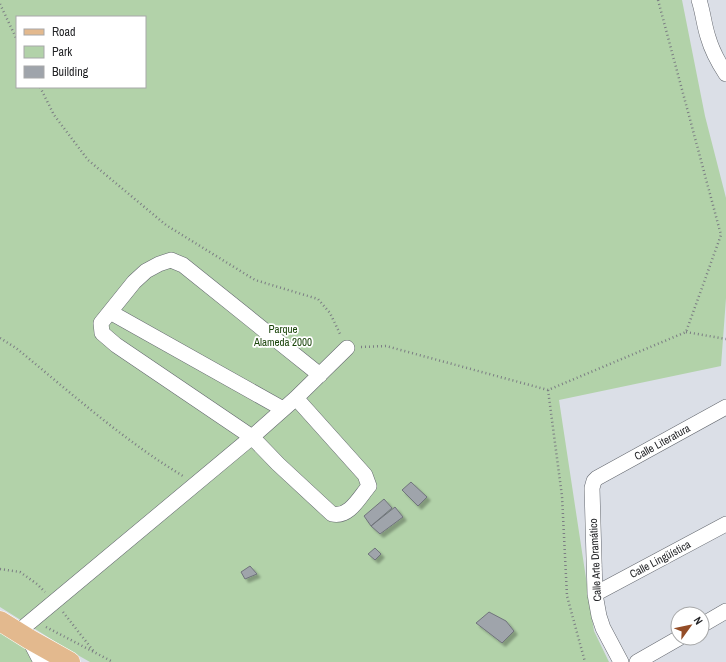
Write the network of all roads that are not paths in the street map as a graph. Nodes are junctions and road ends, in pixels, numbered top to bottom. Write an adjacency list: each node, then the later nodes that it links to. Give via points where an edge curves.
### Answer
1 (700, 0): 2 (street, via 711,48)
2 (726, 74)
3 (110, 312): 5 (street, via 146,271 171,260 183,265); 8 (street); 9 (street, via 101,324 102,333)
4 (347, 348): 5 (street)
5 (320, 375): 6 (street)
6 (296, 398): 8 (street); 9 (street, via 368,481 369,486 348,511 338,516 332,514)
7 (726, 407): 10 (street, Calle Literatura)
8 (283, 408): 9 (street)
9 (252, 437): 16 (street)
10 (597, 478): 12 (street, Calle Arte Dramático, via 592,488)
11 (726, 524): 12 (street, Calle Lingüística)
12 (595, 594): 20 (street, Calle Arte Dramático, via 603,628)
13 (726, 611): 14 (street)
14 (710, 620)
15 (0, 621): 16 (main road)
16 (26, 630): 18 (street); 19 (main road)
17 (670, 643): 21 (street)
18 (41, 662)
19 (70, 662)
20 (621, 662)
21 (637, 662)

